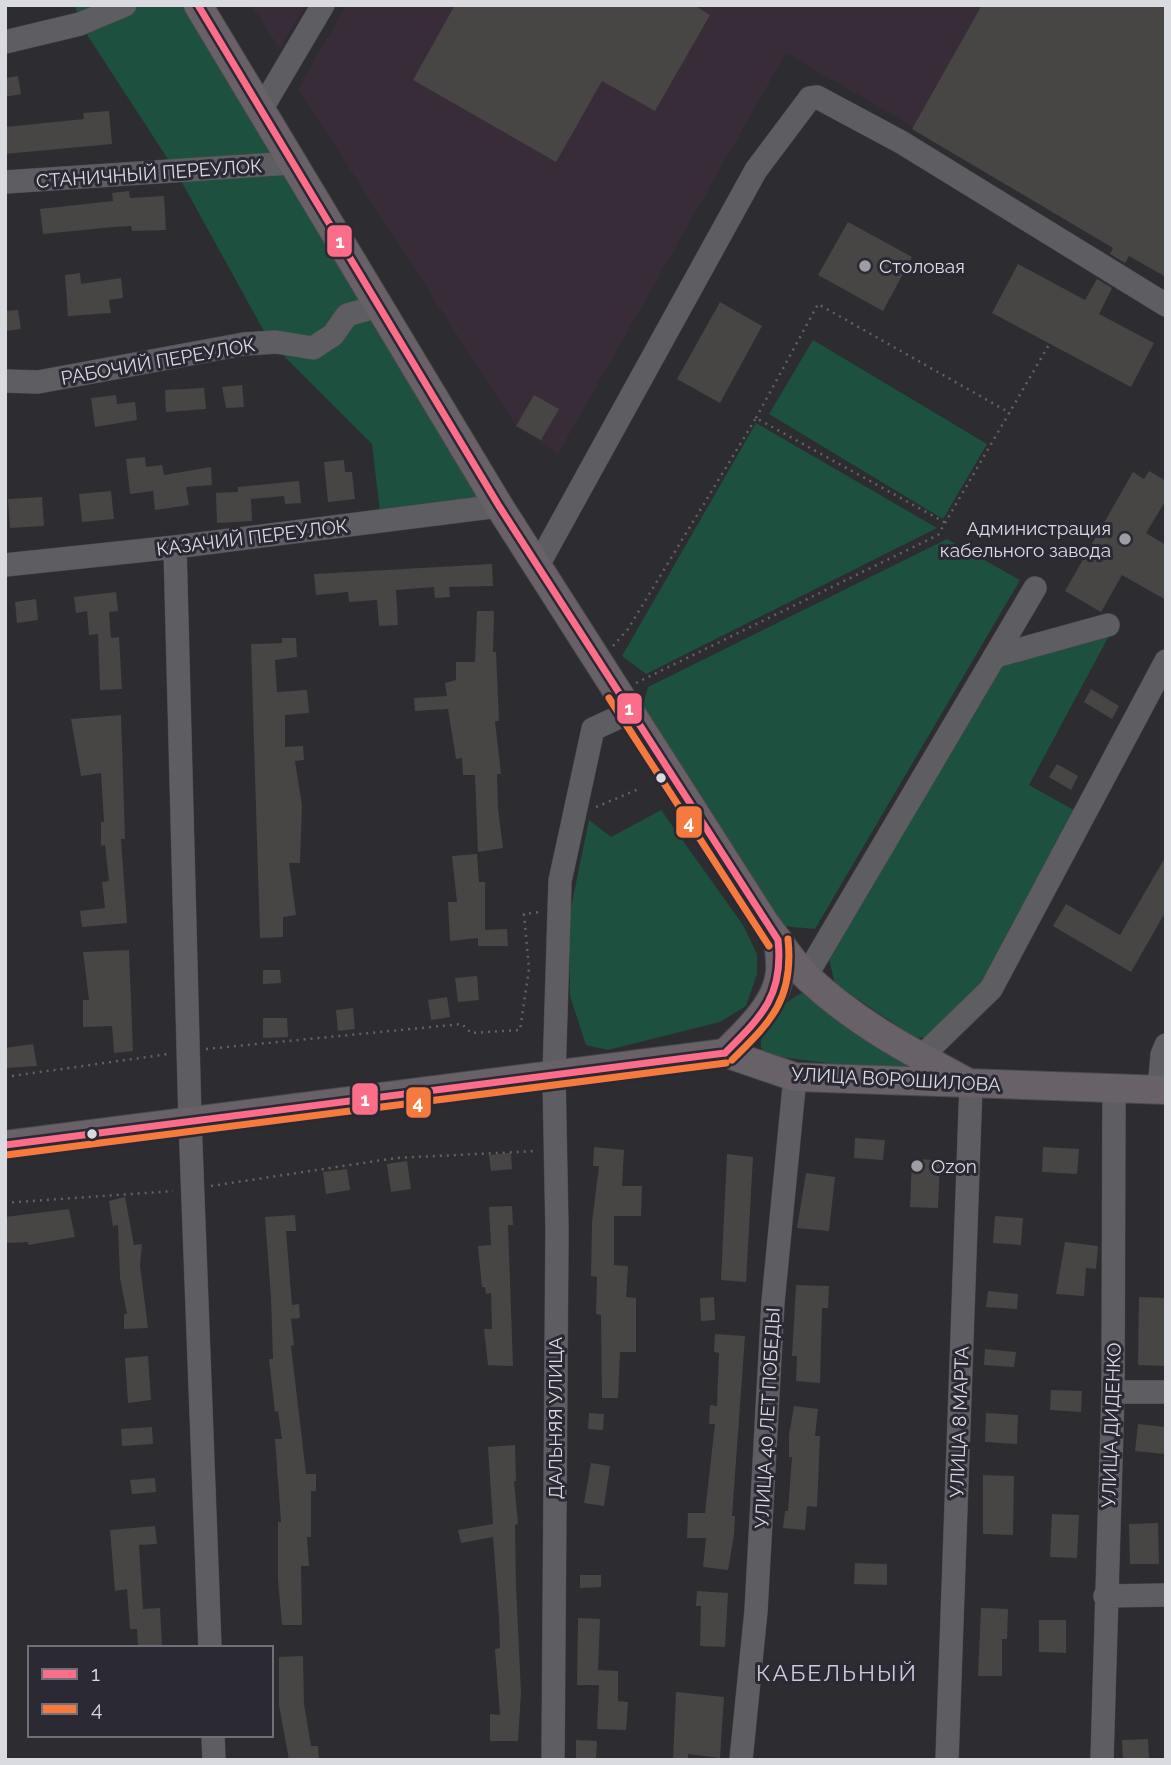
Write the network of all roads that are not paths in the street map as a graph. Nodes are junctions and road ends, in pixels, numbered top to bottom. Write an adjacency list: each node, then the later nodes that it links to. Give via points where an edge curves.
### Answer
1 (125, 5): 4 (street, via 80,23)
2 (198, 5): 5 (main road)
3 (323, 5): 5 (street)
4 (5, 42)
5 (261, 110): 6 (main road)
6 (292, 163): 7 (street, СТАНИЧНЫЙ ПЕРЕУЛОК); 9 (main road)
7 (5, 183)
8 (1166, 305): 14 (street, via 901,142 817,97 810,98 756,170)
9 (379, 306): 10 (street, РАБОЧИЙ ПЕРЕУЛОК, via 347,315 333,335 313,348 276,342 244,344 38,382); 11 (main road)
10 (5, 381)
11 (499, 506): 12 (street, КАЗАЧИЙ ПЕРЕУЛОК); 14 (main road)
12 (175, 547): 13 (street, КАЗАЧИЙ ПЕРЕУЛОК); 30 (street)
13 (5, 565)
14 (537, 567): 19 (main road)
15 (1035, 588): 17 (street)
16 (1108, 625): 17 (street)
17 (996, 656): 21 (street)
18 (1166, 661): 24 (street, via 991,989)
19 (624, 702): 20 (main road); 25 (street, ДАЛЬНЯЯ УЛИЦА, via 593,729 560,881)
20 (778, 940): 21 (main road); 23 (main road, via 776,990 749,1030)
21 (806, 976): 24 (main road, via 845,1011)
22 (1166, 1045): 29 (street)
23 (725, 1053): 25 (main road, УЛИЦА ВОРОШИЛОВА); 26 (main road, УЛИЦА ВОРОШИЛОВА)
24 (921, 1057): 27 (main road)
25 (554, 1076): 30 (main road, УЛИЦА ВОРОШИЛОВА); 39 (street, ДАЛЬНЯЯ УЛИЦА)
26 (795, 1077): 27 (main road, УЛИЦА ВОРОШИЛОВА); 40 (street, УЛИЦА 40 ЛЕТ ПОБЕДЫ, via 773,1302 756,1611)
27 (971, 1084): 28 (main road, УЛИЦА ВОРОШИЛОВА); 41 (street, УЛИЦА 8 МАРТА)
28 (1114, 1089): 29 (main road, УЛИЦА ВОРОШИЛОВА); 32 (street, УЛИЦА ДИДЕНКО)
29 (1163, 1090)
30 (190, 1119): 31 (main road, УЛИЦА ВОРОШИЛОВА); 36 (street)
31 (5, 1145)
32 (1113, 1392): 33 (street); 35 (street, УЛИЦА ДИДЕНКО)
33 (1166, 1392)
34 (1166, 1595): 35 (street)
35 (1105, 1596): 42 (street, УЛИЦА ДИДЕНКО)
36 (210, 1646)
37 (213, 1737): 38 (street)
38 (214, 1760)
39 (553, 1760)
40 (741, 1760)
41 (947, 1760)
42 (1102, 1760)

